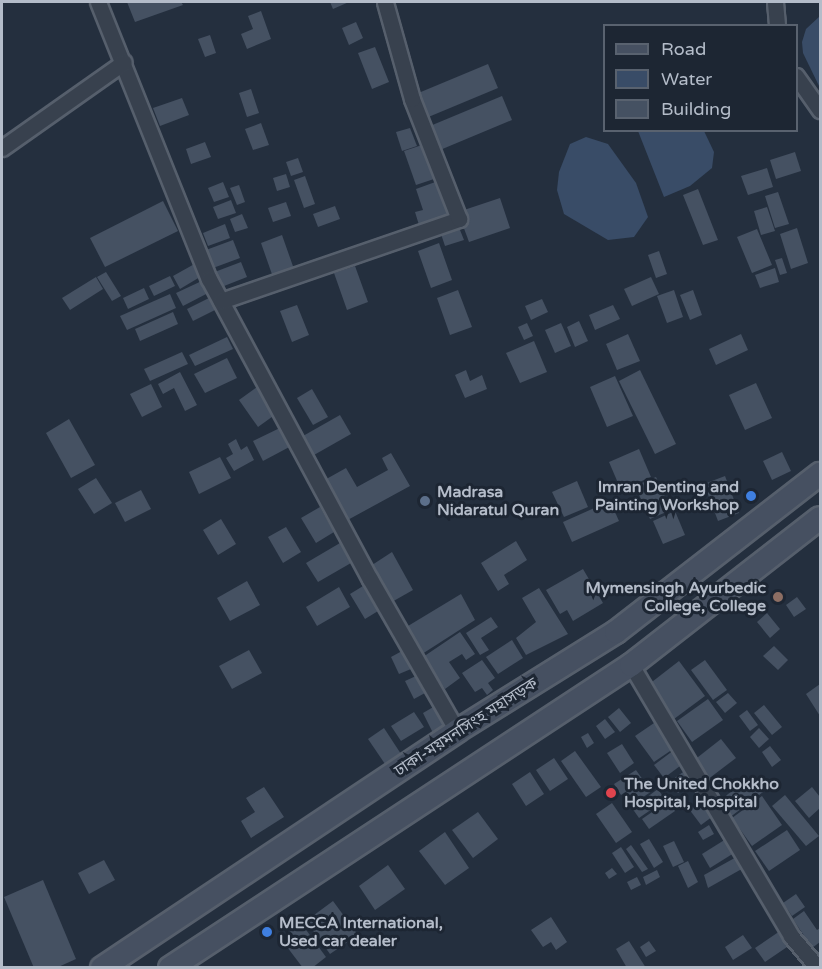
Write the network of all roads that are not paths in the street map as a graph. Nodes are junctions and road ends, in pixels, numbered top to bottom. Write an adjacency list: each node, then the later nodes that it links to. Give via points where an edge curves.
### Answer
1 (98, 2): 5 (street)
2 (385, 2): 9 (street, via 412,99 459,219)
3 (775, 2): 4 (street)
4 (777, 24)
5 (124, 62): 8 (street); 9 (street)
6 (798, 79): 7 (street)
7 (820, 110)
8 (2, 148)
9 (221, 301): 13 (street, via 370,579)
10 (820, 474): 13 (main road, ঢাকা-ময়মনসিংহ মহাসড়ক, via 616,632)
11 (820, 518): 12 (main road)
12 (632, 665): 15 (main road); 16 (street, via 791,936)
13 (457, 730): 14 (main road, ঢাকা-ময়মনসিংহ মহাসড়ক)
14 (102, 968)
15 (170, 968)
16 (818, 968)

